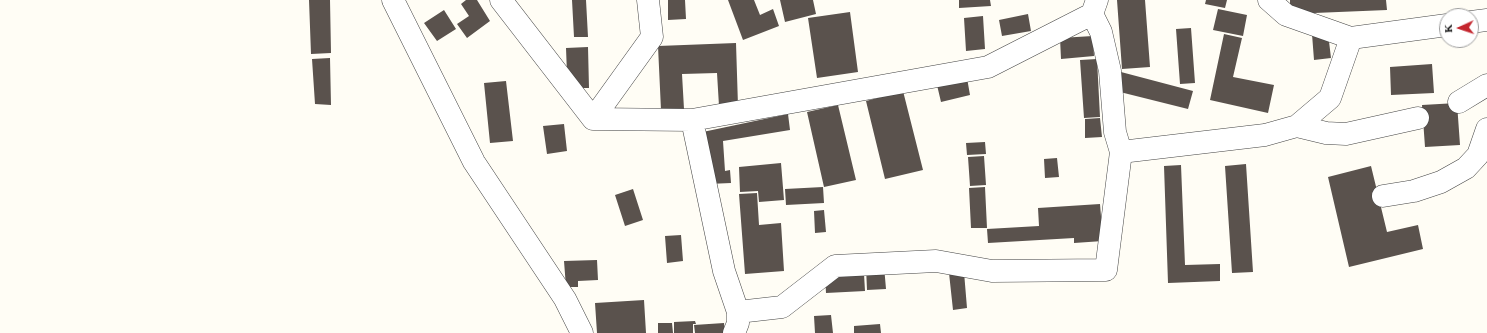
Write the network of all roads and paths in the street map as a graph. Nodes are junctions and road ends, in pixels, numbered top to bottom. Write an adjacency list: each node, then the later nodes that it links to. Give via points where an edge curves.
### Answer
1 (393, 0): 18 (street, via 474,162 565,299)
2 (501, 0): 11 (street)
3 (648, 0): 11 (street, via 652,37)
4 (1269, 0): 7 (street, via 1286,15)
5 (1095, 7): 12 (street, via 988,67); 15 (street, via 1110,70 1115,132)
6 (1439, 26): 7 (street)
7 (1351, 38): 13 (street, via 1330,98)
8 (1487, 84): 9 (street)
9 (1459, 102)
10 (1418, 118): 13 (street, via 1346,134 1326,133)
11 (593, 119): 12 (street)
12 (692, 120): 17 (street, via 724,271)
13 (1297, 126): 15 (street, via 1265,135)
14 (1487, 129): 16 (street, via 1478,155 1466,168 1441,182 1414,191)
15 (1121, 152): 17 (street, via 1106,270 992,271 936,261 835,266 782,307)
16 (1384, 196)
17 (738, 312): 19 (street, via 738,323)
18 (582, 333)
19 (734, 333)

